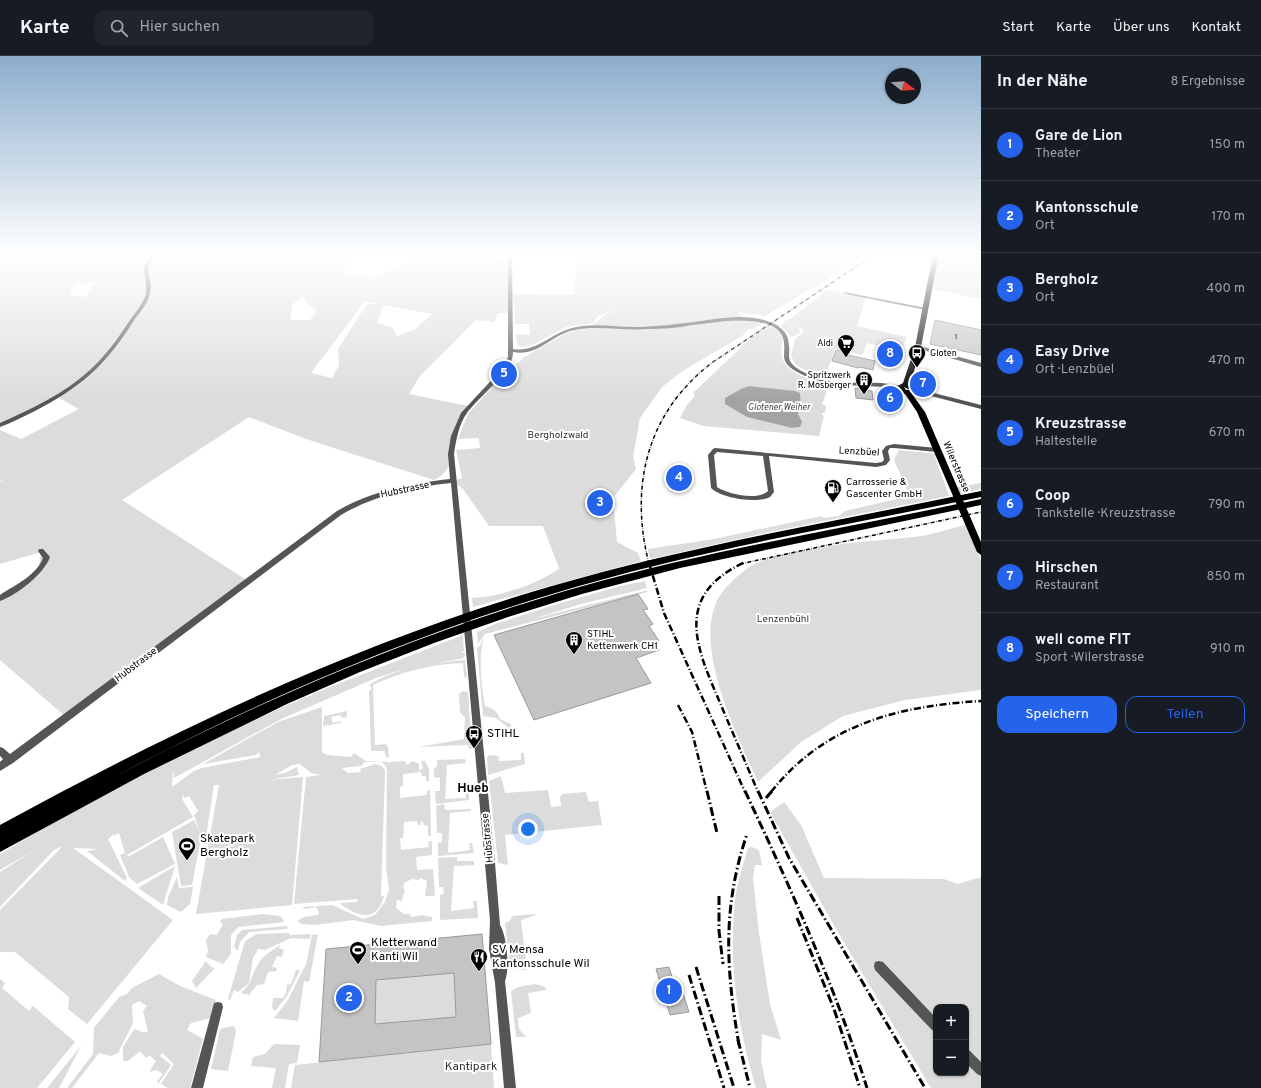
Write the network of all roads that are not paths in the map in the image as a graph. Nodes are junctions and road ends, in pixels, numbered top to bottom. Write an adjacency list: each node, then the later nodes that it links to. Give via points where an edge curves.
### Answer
1 (143, 302): 11 (street, via 108,357 81,382 58,397)
2 (511, 302): 7 (street)
3 (892, 302): 5 (street)
4 (927, 302): 5 (main road)
5 (926, 309): 6 (main road)
6 (918, 348): 8 (street); 9 (main road)
7 (512, 350): 9 (street, via 525,352 562,332 579,328 648,328 739,318 764,322 781,331 785,336 785,354 788,362 806,376 836,384 878,384); 14 (street, via 506,366 468,406 459,422 451,454)
8 (981, 365)
9 (907, 389): 10 (street); 12 (main road, Wilerstrasse, via 921,412)
10 (981, 407)
11 (0, 425)
12 (937, 450): 13 (street, Lenzbüel, via 888,447 885,451 887,460 884,464 876,465); 18 (main road, Wilerstrasse)
13 (766, 454): 13 (street, Lenzbüel, via 713,451 711,455 714,488 727,494 758,498 768,496 771,490)
14 (453, 481): 21 (street, Hubstrasse, via 380,494 339,512); 31 (street, Hubstrasse, via 495,924 494,949 500,983)
15 (981, 494): 23 (highway, via 632,567 460,619 360,656 252,702 135,759)
16 (981, 502): 24 (highway, via 675,566 579,591 462,628 356,668 241,719 116,782)
17 (41, 551): 19 (street, via 47,557 46,564)
18 (981, 552)
19 (0, 598)
20 (0, 751): 21 (street)
21 (10, 760): 22 (street, Hubstrasse)
22 (0, 767)
23 (0, 832)
24 (0, 845)
25 (879, 966): 27 (street)
26 (218, 1006): 30 (street)
27 (933, 1023)
28 (969, 1058): 29 (street)
29 (981, 1070)
30 (197, 1088)
31 (510, 1088)

